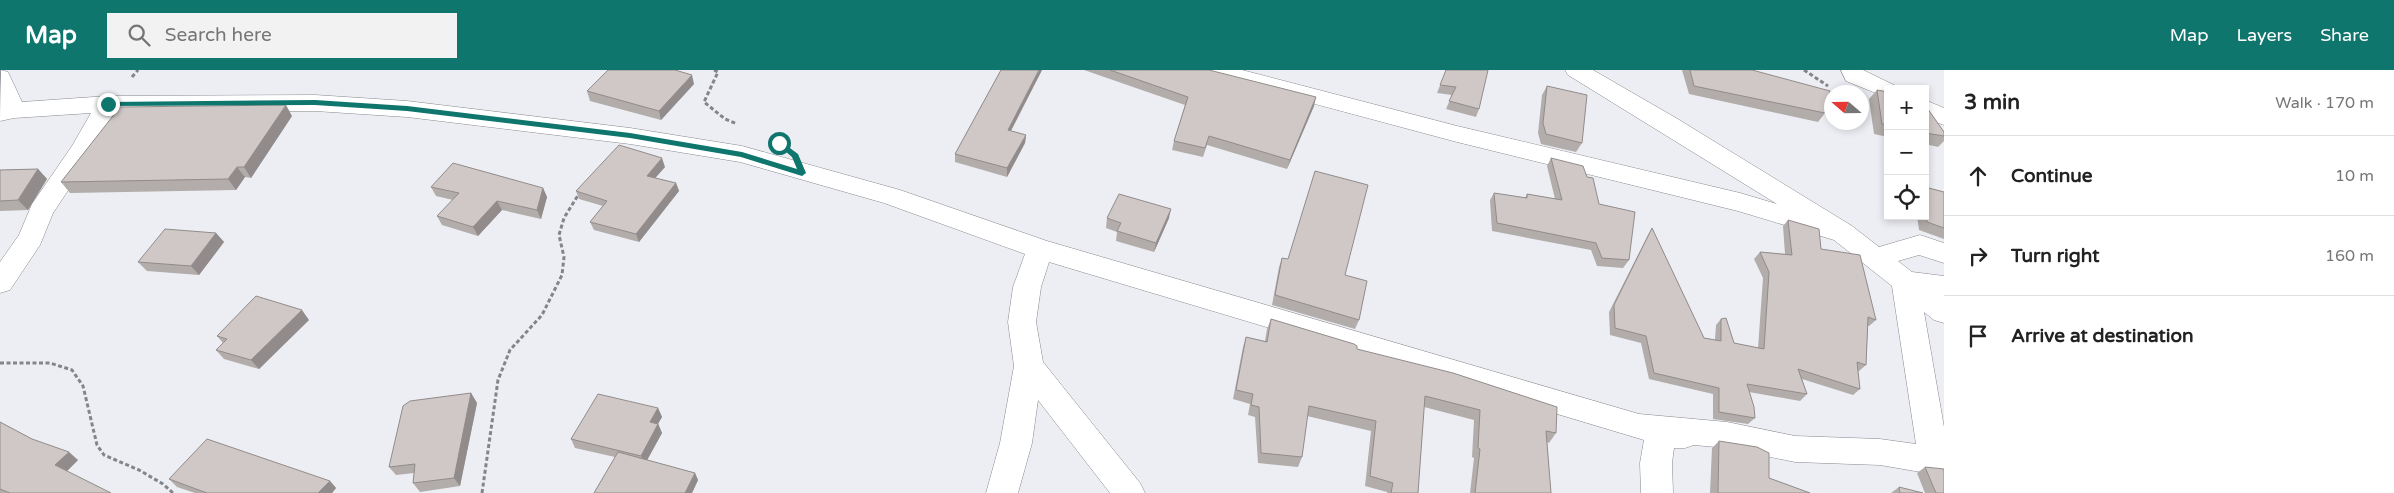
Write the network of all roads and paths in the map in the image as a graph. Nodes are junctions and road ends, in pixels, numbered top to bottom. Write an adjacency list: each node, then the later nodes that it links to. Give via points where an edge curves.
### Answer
1 (714, 70): 11 (path, via 718,72 704,102 725,119)
2 (1215, 70): 13 (street, via 1457,134 1740,202)
3 (1576, 70): 13 (street)
4 (1852, 70): 6 (street, via 1854,76)
5 (0, 78): 9 (street)
6 (1884, 88)
7 (108, 104): 9 (street); 14 (street, via 315,103 407,109 630,136 742,154 891,196); 18 (street, via 41,212 31,238)
8 (1929, 110): 10 (street)
9 (7, 111)
10 (1944, 117)
11 (743, 127)
12 (581, 190): 26 (path, via 564,218 559,235 564,257 562,275 542,315 510,350 498,380)
13 (1843, 233): 16 (street)
14 (1040, 249): 22 (street, via 1027,287 1022,322); 23 (street, via 1639,427)
15 (1944, 253): 16 (street, via 1920,245)
16 (1875, 258): 17 (street)
17 (1905, 282): 19 (street); 20 (street); 24 (street)
18 (0, 283)
19 (1944, 286)
20 (1944, 312)
21 (0, 363): 25 (path, via 50,363 72,370 83,386 97,445 104,455 155,479)
22 (1029, 366): 27 (street, via 1016,443); 28 (street)
23 (1727, 435): 24 (street, via 1795,449 1880,452); 29 (street, via 1660,435 1656,463)
24 (1939, 461)
25 (173, 493)
26 (482, 493)
27 (1002, 493)
28 (1129, 493)
29 (1657, 493)

